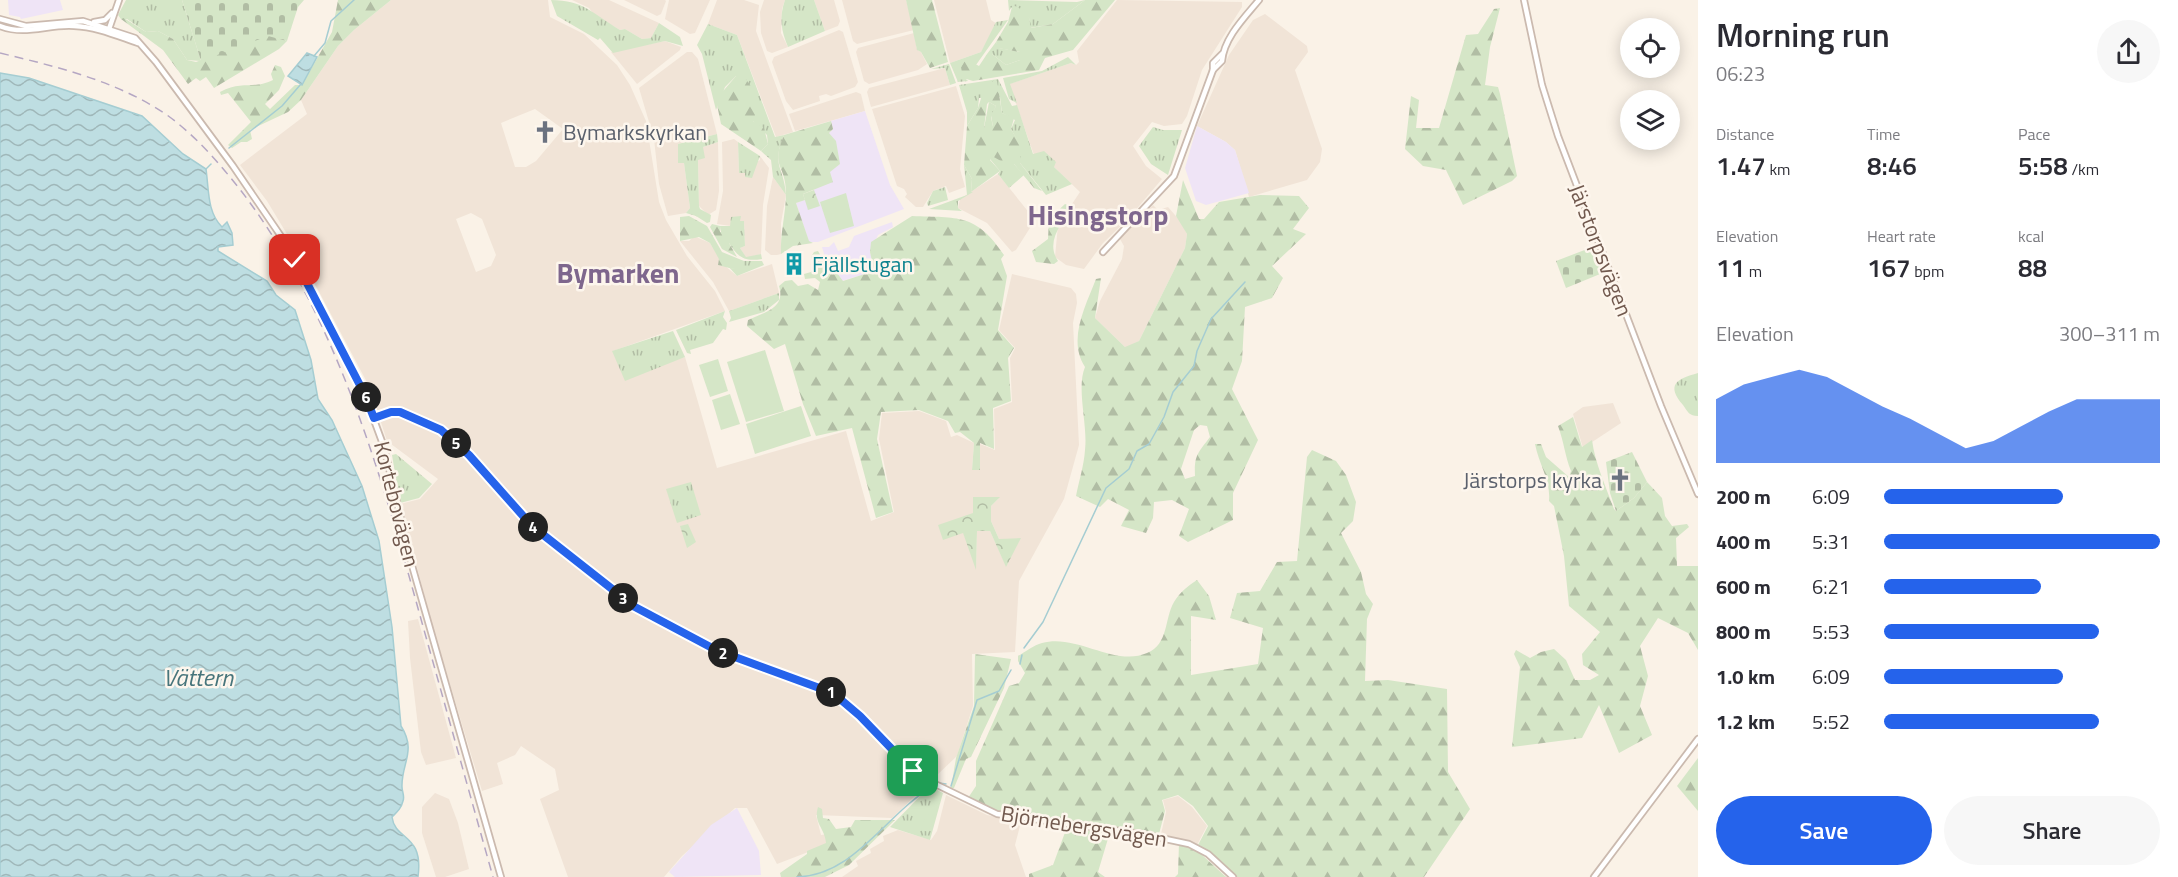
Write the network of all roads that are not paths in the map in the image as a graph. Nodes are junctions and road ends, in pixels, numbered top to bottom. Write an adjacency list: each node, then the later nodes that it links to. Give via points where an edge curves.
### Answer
1 (119, 0): 4 (street)
2 (1259, 0): 10 (street, via 1216,58 1174,176)
3 (1524, 0): 12 (street, Järstorpsvägen, via 1542,85 1558,136)
4 (115, 11): 6 (street, via 105,20); 8 (street)
5 (0, 19): 6 (street, Kortebovägen, via 21,26 73,20)
6 (91, 23): 8 (street, Kortebovägen)
7 (0, 26): 8 (street, Kortebovägen, via 23,32 69,26)
8 (109, 29): 9 (street, Kortebovägen); 9 (street, Kortebovägen, via 129,35)
9 (141, 44): 11 (street, Kortebovägen, via 289,248)
10 (1103, 252)
11 (374, 418): 14 (street, Kortebovägen); 15 (street, Björnebergsvägen, via 400,412 441,430 469,455 532,526 635,607 716,650 833,693 906,766 929,781 997,814 1189,844 1209,854)
12 (1698, 494)
13 (1698, 739): 16 (street)
14 (501, 877)
15 (1233, 877)
16 (1594, 877)

